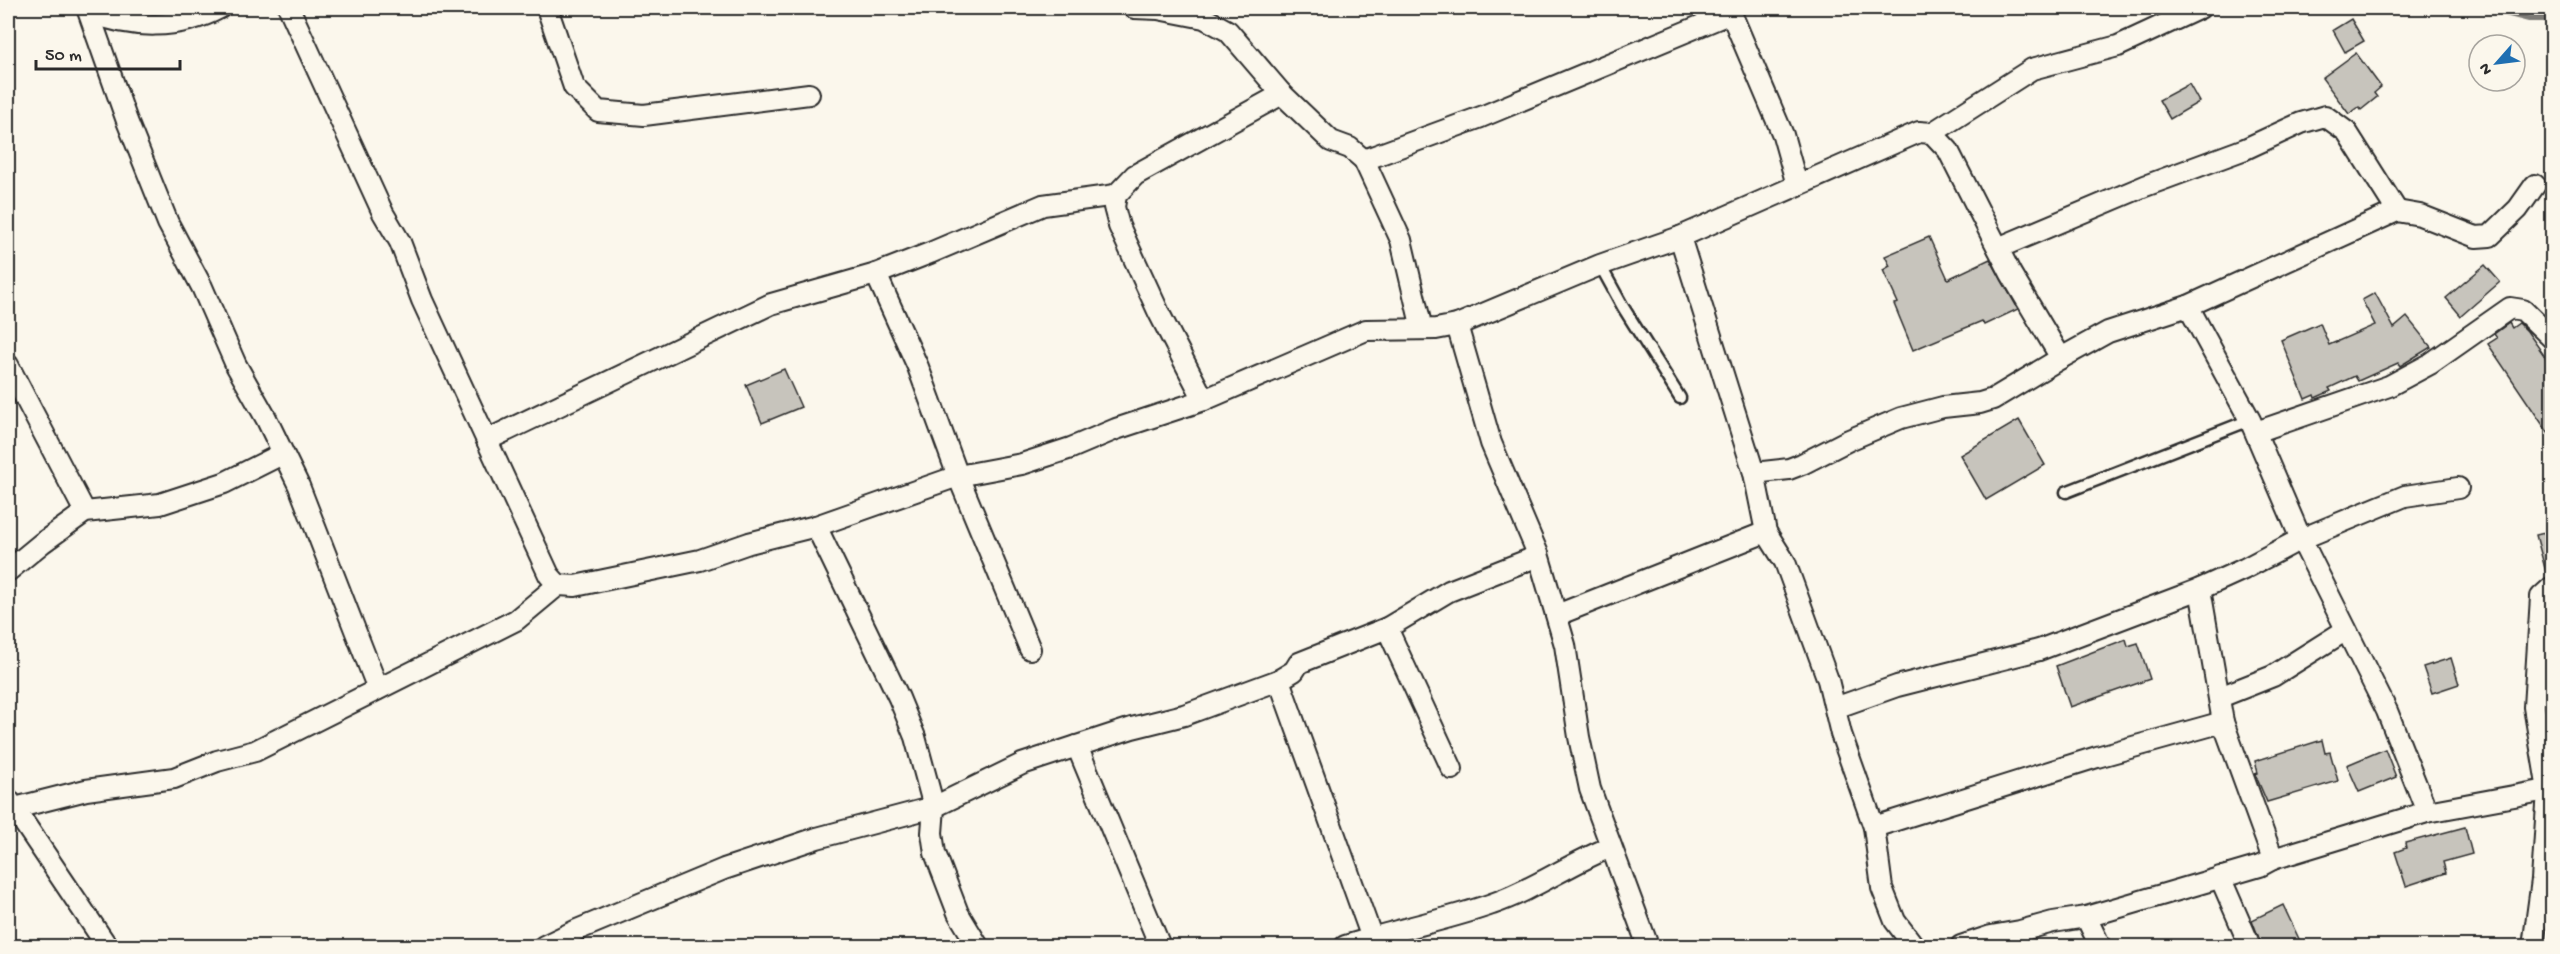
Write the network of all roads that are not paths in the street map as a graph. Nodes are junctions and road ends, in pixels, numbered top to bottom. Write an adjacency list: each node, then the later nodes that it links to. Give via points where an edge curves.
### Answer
1 (220, 8): 6 (street, via 172,25 110,21)
2 (289, 8): 29 (street, via 400,242 422,300)
3 (547, 8): 8 (street, via 574,87 598,111 644,115)
4 (1134, 8): 9 (street, via 1204,18 1228,31)
5 (2199, 8): 10 (street, via 2118,46 2032,69)
6 (88, 10): 30 (street, via 168,223)
7 (1737, 10): 11 (street, via 1481,117); 12 (street, via 1784,135)
8 (809, 94)
9 (1281, 94): 11 (street, via 1331,141 1350,148); 14 (street, via 1135,175)
10 (1932, 133): 12 (street, via 1918,132); 17 (street, via 1948,150)
11 (1364, 160): 22 (street, via 1401,240)
12 (1797, 185): 16 (street)
13 (2535, 185): 15 (street, via 2518,209 2490,236 2476,237 2420,215)
14 (1116, 195): 19 (street, via 1043,205); 27 (street, via 1114,207 1119,226)
15 (2397, 211): 17 (street, via 2347,132 2325,116); 20 (street)
16 (1680, 237): 18 (street); 31 (street)
17 (1998, 248): 24 (street)
18 (1600, 265): 21 (street); 26 (lane)
19 (876, 273): 29 (street, via 771,304); 32 (street, via 918,367)
20 (2188, 306): 24 (street, via 2108,332); 28 (street)
21 (1457, 325): 22 (street); 39 (street, via 1491,443)
22 (1422, 329): 27 (street, via 1366,330)
23 (2553, 338): 28 (street, via 2523,310 2510,308 2430,364 2389,386)
24 (2061, 358): 31 (street, via 1993,399 1901,418 1796,466)
25 (8, 365): 35 (street)
26 (1680, 398)
27 (1204, 400): 32 (street, via 1022,464)
28 (2253, 426): 34 (lane); 38 (street)
29 (487, 440): 41 (street, via 549,576)
30 (282, 454): 35 (street, via 224,483 160,504); 49 (street, via 315,525)
31 (1754, 473): 37 (street)
32 (958, 476): 36 (street); 47 (street)
33 (2458, 488): 38 (street, via 2405,496)
34 (2066, 492)
35 (85, 512): 40 (street)
36 (816, 526): 41 (street, via 700,560 575,586); 57 (street, via 899,698 915,737)
37 (1766, 532): 44 (street); 51 (street, via 1785,562)
38 (2301, 539): 43 (street); 46 (street)
39 (1538, 554): 44 (street); 45 (street, via 1449,591)
40 (8, 571)
41 (558, 585): 49 (street, via 516,620)
42 (2553, 588): 55 (street, via 2541,597 2534,707)
43 (2200, 589): 50 (street); 51 (street, via 2039,650 1897,686)
44 (1557, 615): 60 (street, via 1590,789)
45 (1387, 628): 48 (street, via 1299,663); 54 (street)
46 (2346, 630): 50 (street, via 2273,676); 58 (street, via 2387,711)
47 (1030, 649)
48 (1279, 680): 53 (street, via 1184,715); 64 (street)
49 (378, 689): 56 (street, via 255,751 174,778)
50 (2220, 697): 52 (street)
51 (1835, 708): 59 (street)
52 (2223, 722): 59 (street); 61 (street)
53 (1077, 746): 57 (street, via 1022,764); 68 (street)
54 (1452, 769)
55 (2550, 790): 58 (street); 75 (street)
56 (11, 803): 65 (street)
57 (934, 807): 66 (street, via 817,838 724,869); 67 (street, via 935,854 958,913)
58 (2427, 812): 61 (street)
59 (1874, 827): 71 (street, via 1882,888 1895,921)
60 (1611, 847): 64 (street, via 1492,904); 70 (street)
61 (2273, 859): 62 (street)
62 (2220, 877): 63 (street); 74 (street)
63 (2086, 917): 72 (street); 73 (street)
64 (1373, 942): 69 (street)
65 (107, 946)
66 (544, 946)
67 (978, 946)
68 (1160, 946)
69 (1345, 946)
70 (1648, 946)
71 (1914, 946)
72 (1961, 946)
73 (2100, 946)
74 (2250, 946)
75 (2533, 946)

